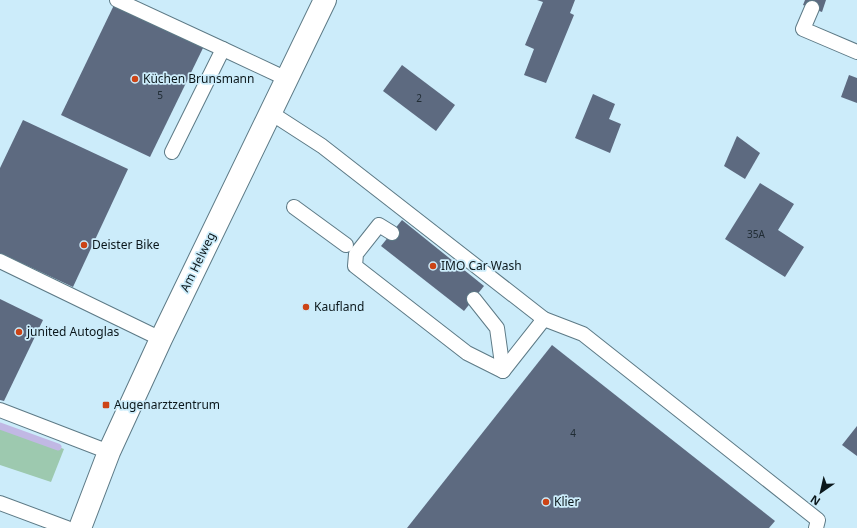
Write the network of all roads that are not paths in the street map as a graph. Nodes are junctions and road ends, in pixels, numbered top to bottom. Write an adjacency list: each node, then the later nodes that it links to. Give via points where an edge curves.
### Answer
1 (117, 0): 4 (lane)
2 (325, 0): 6 (main road, Am Helweg)
3 (812, 8): 5 (lane, via 804,29)
4 (223, 49): 6 (lane); 8 (lane)
5 (857, 52)
6 (287, 79): 7 (main road, Am Helweg)
7 (271, 113): 14 (lane, via 322,146); 15 (main road, Am Helweg)
8 (172, 152)
9 (294, 207): 11 (lane)
10 (392, 233): 16 (lane, via 379,225 356,254 355,266 467,353)
11 (346, 245)
12 (0, 261): 15 (lane)
13 (474, 299): 16 (lane, via 497,328)
14 (544, 319): 16 (lane); 22 (lane, via 583,334 818,520)
15 (161, 339): 18 (main road, Am Helweg)
16 (503, 372)
17 (0, 410): 18 (lane)
18 (109, 452): 21 (main road, Am Helweg)
19 (0, 503): 20 (lane)
20 (67, 528)
21 (80, 528)
22 (816, 528)

